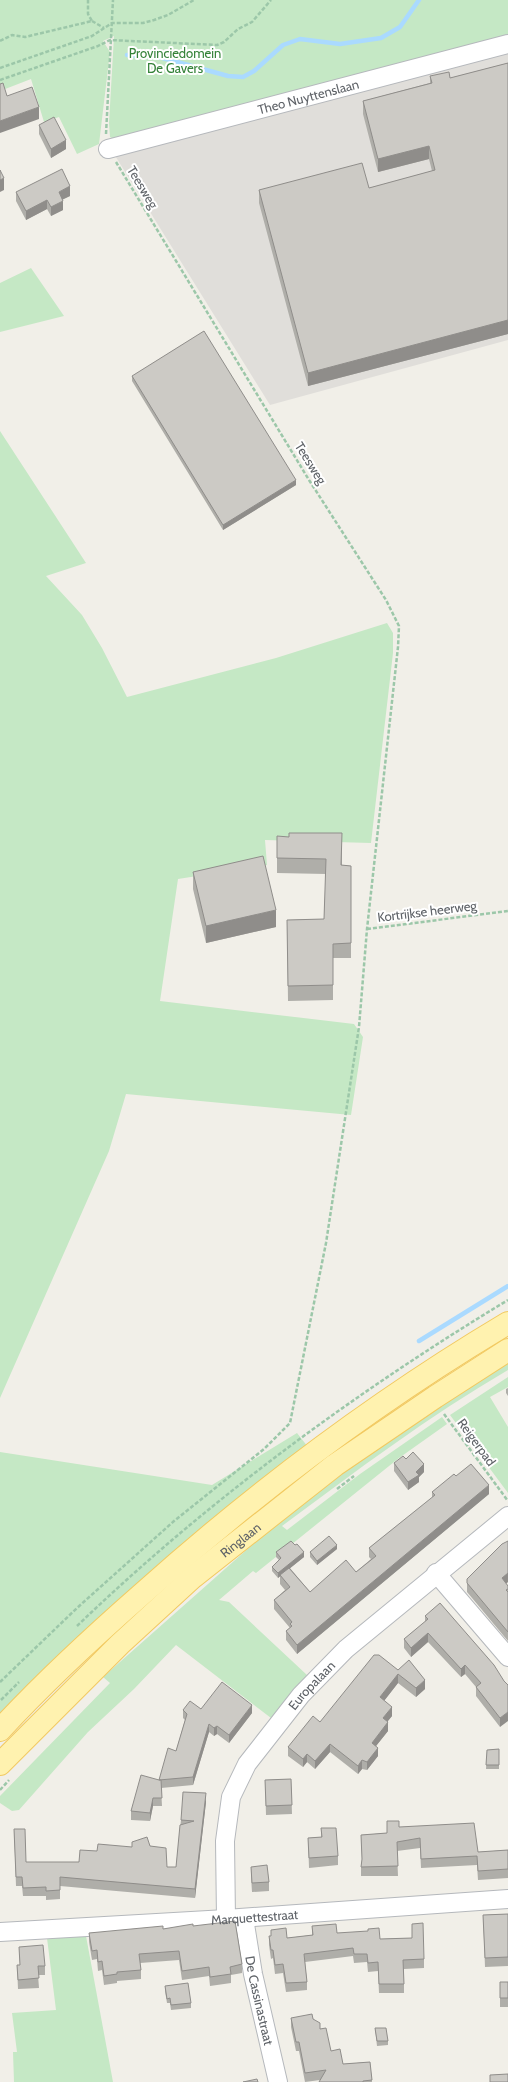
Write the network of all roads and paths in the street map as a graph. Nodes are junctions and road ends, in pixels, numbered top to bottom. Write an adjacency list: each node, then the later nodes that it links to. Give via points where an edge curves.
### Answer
1 (88, 0): 5 (path, via 88,14)
2 (113, 0): 6 (path)
3 (194, 0): 6 (path, via 154,20 143,23)
4 (271, 0): 8 (path, via 252,22 217,45)
5 (92, 21): 7 (path); 9 (path, via 25,37 12,35)
6 (112, 23): 7 (path); 8 (path)
7 (104, 28): 11 (path, via 92,36)
8 (110, 40): 12 (path); 13 (path, via 105,142)
9 (0, 41)
10 (508, 44): 13 (street, Theo Nuyttenslaan)
11 (0, 68)
12 (0, 80)
13 (108, 149): 14 (path, Teesweg, via 386,600 399,626)
14 (379, 815): 16 (path, Kortrijkse heerweg)
15 (508, 911): 16 (path, Kortrijkse heerweg)
16 (367, 928): 28 (path, via 359,1027 328,1235 290,1423 264,1449 174,1521 100,1587)
17 (508, 1323): 29 (main road, Ringlaan, via 380,1404 277,1480 195,1546 100,1632)
18 (508, 1350): 30 (main road, Ringlaan, via 335,1466 193,1577 120,1644)
19 (450, 1410): 20 (path)
20 (444, 1414): 21 (path); 24 (path, Reigerpad)
21 (438, 1419)
22 (355, 1475): 23 (path)
23 (331, 1493)
24 (508, 1501)
25 (508, 1516): 26 (street, Europalaan)
26 (436, 1573): 27 (street); 33 (street, Europalaan, via 346,1649 301,1695 247,1764 231,1797 225,1841)
27 (508, 1658)
28 (0, 1682)
29 (0, 1730)
30 (5, 1771): 31 (path)
31 (0, 1790)
32 (508, 1899): 33 (street, Marquettestraat)
33 (235, 1918): 34 (street, Marquettestraat); 35 (street, De Cassinastraat, via 253,1974)
34 (0, 1932)
35 (278, 2082)

